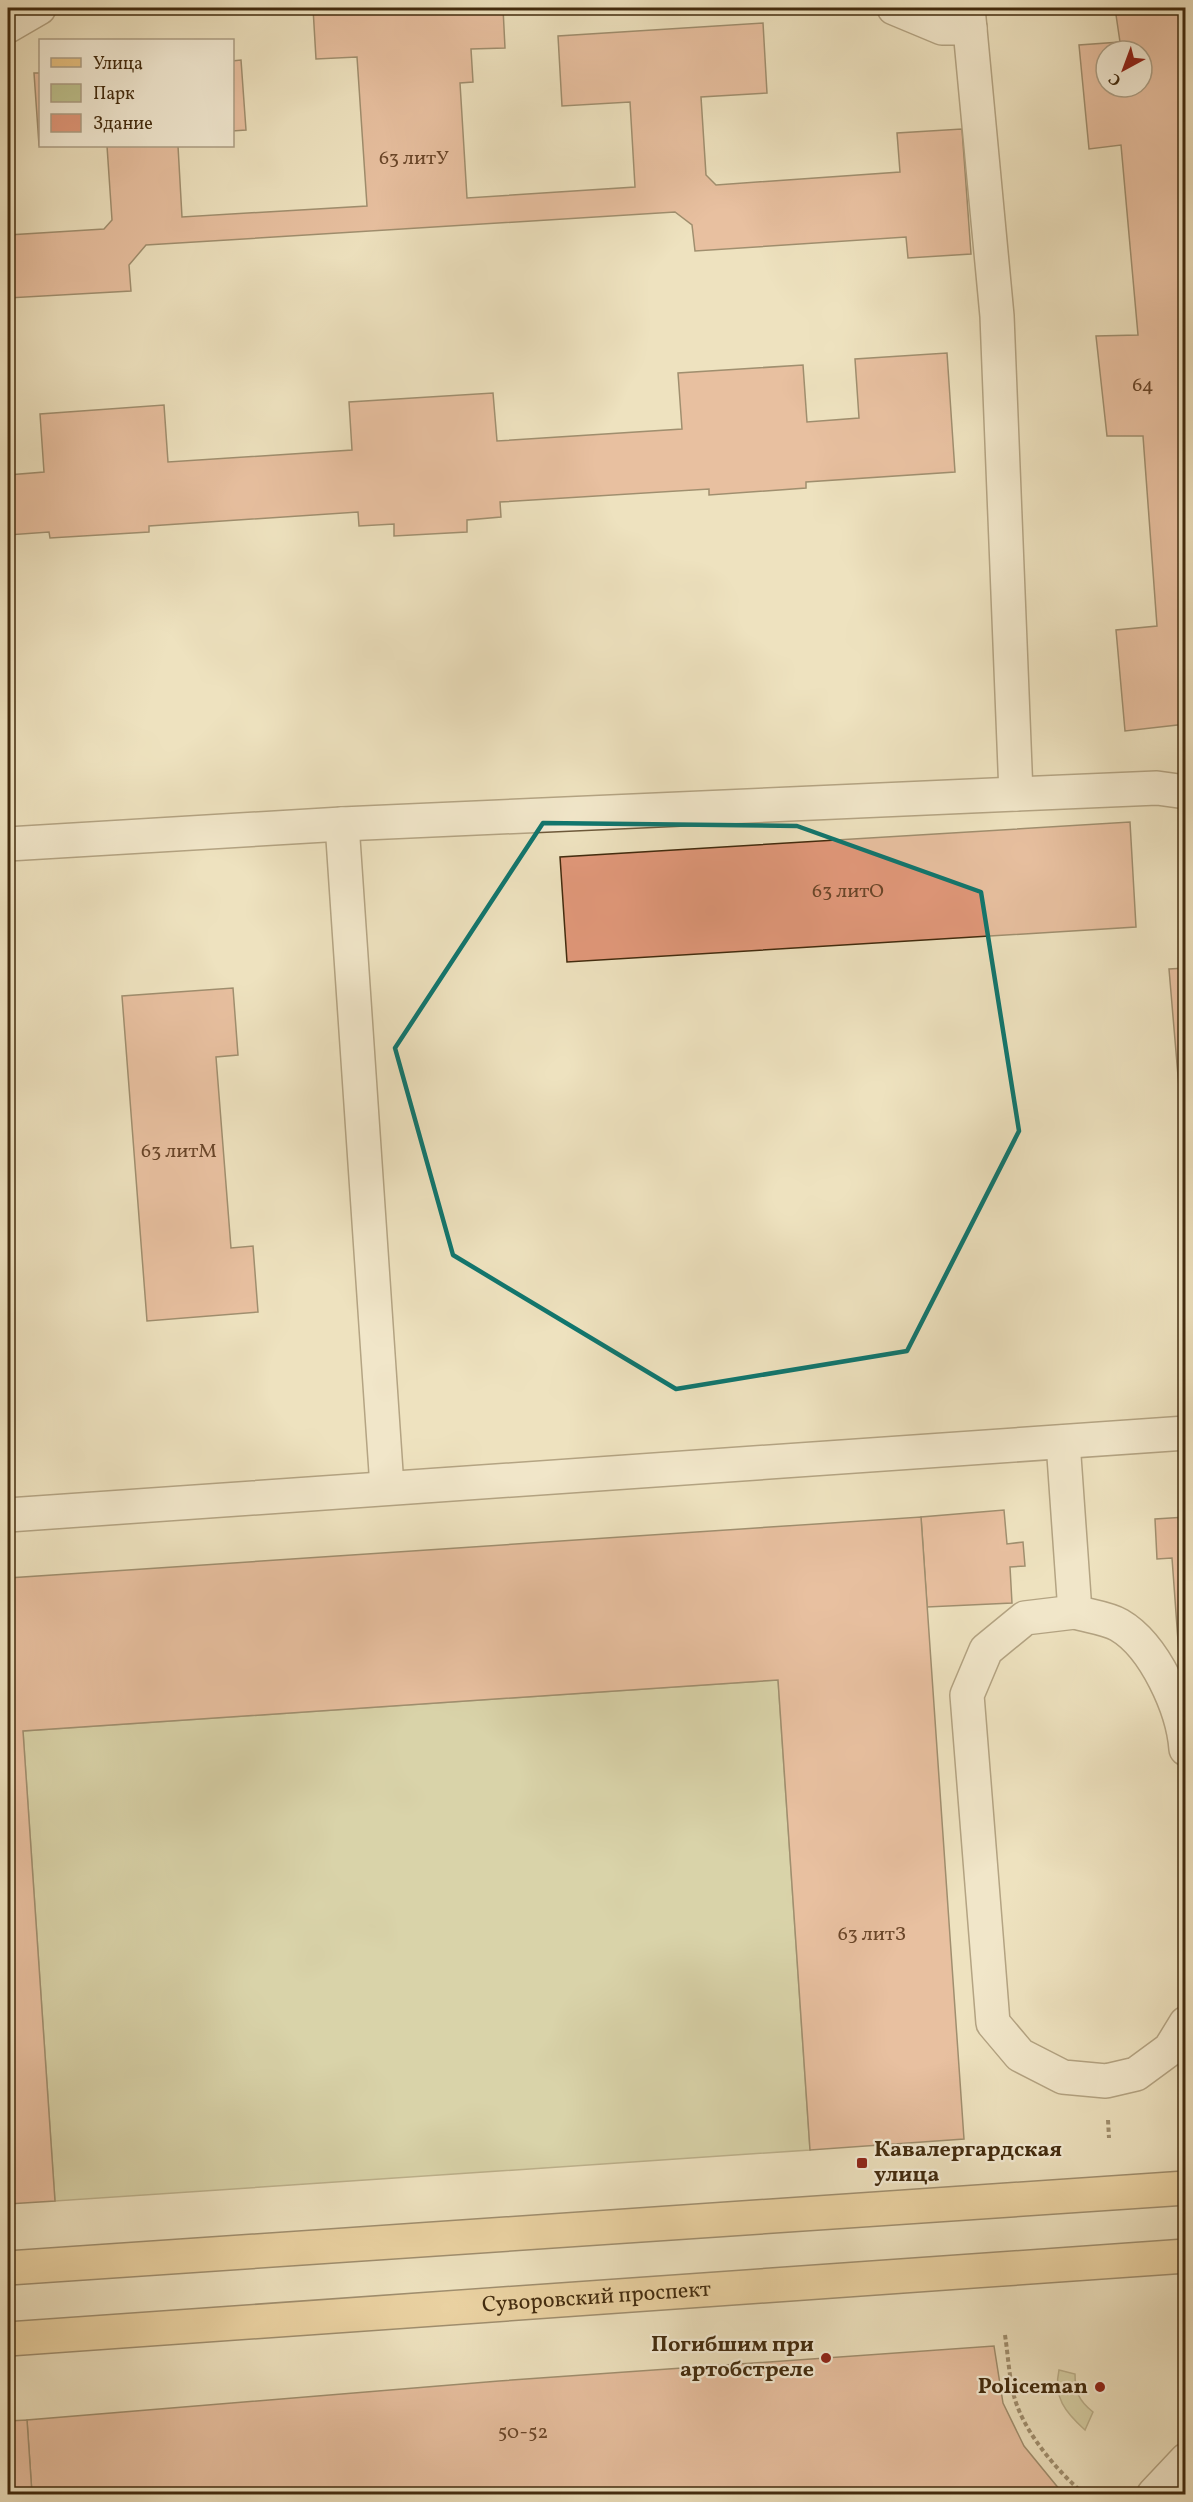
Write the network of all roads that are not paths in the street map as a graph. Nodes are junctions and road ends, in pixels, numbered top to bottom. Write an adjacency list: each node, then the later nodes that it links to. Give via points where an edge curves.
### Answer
1 (39, 8): 4 (street)
2 (894, 8): 3 (street, via 942,28)
3 (969, 18): 6 (street, via 998,316)
4 (8, 27)
5 (1185, 792): 6 (street, via 1157,788)
6 (1016, 794): 7 (street)
7 (342, 824): 8 (street); 11 (street)
8 (8, 844)
9 (1185, 1433): 10 (street)
10 (1063, 1442): 11 (street); 13 (street)
11 (387, 1487): 12 (street)
12 (8, 1515)
13 (1075, 1612): 14 (street, via 1119,1625 1152,1656); 16 (street, via 1025,1618 986,1650 967,1695 993,2023 1020,2055 1054,2073 1106,2081 1136,2074 1170,2049)
14 (1180, 1694): 15 (street)
15 (1185, 1749)
16 (1185, 2023)
17 (1185, 2188): 19 (main road)
18 (1185, 2256): 20 (main road, Суворовский проспект)
19 (8, 2268)
20 (8, 2339)
21 (1185, 2460): 22 (street)
22 (1154, 2494)

